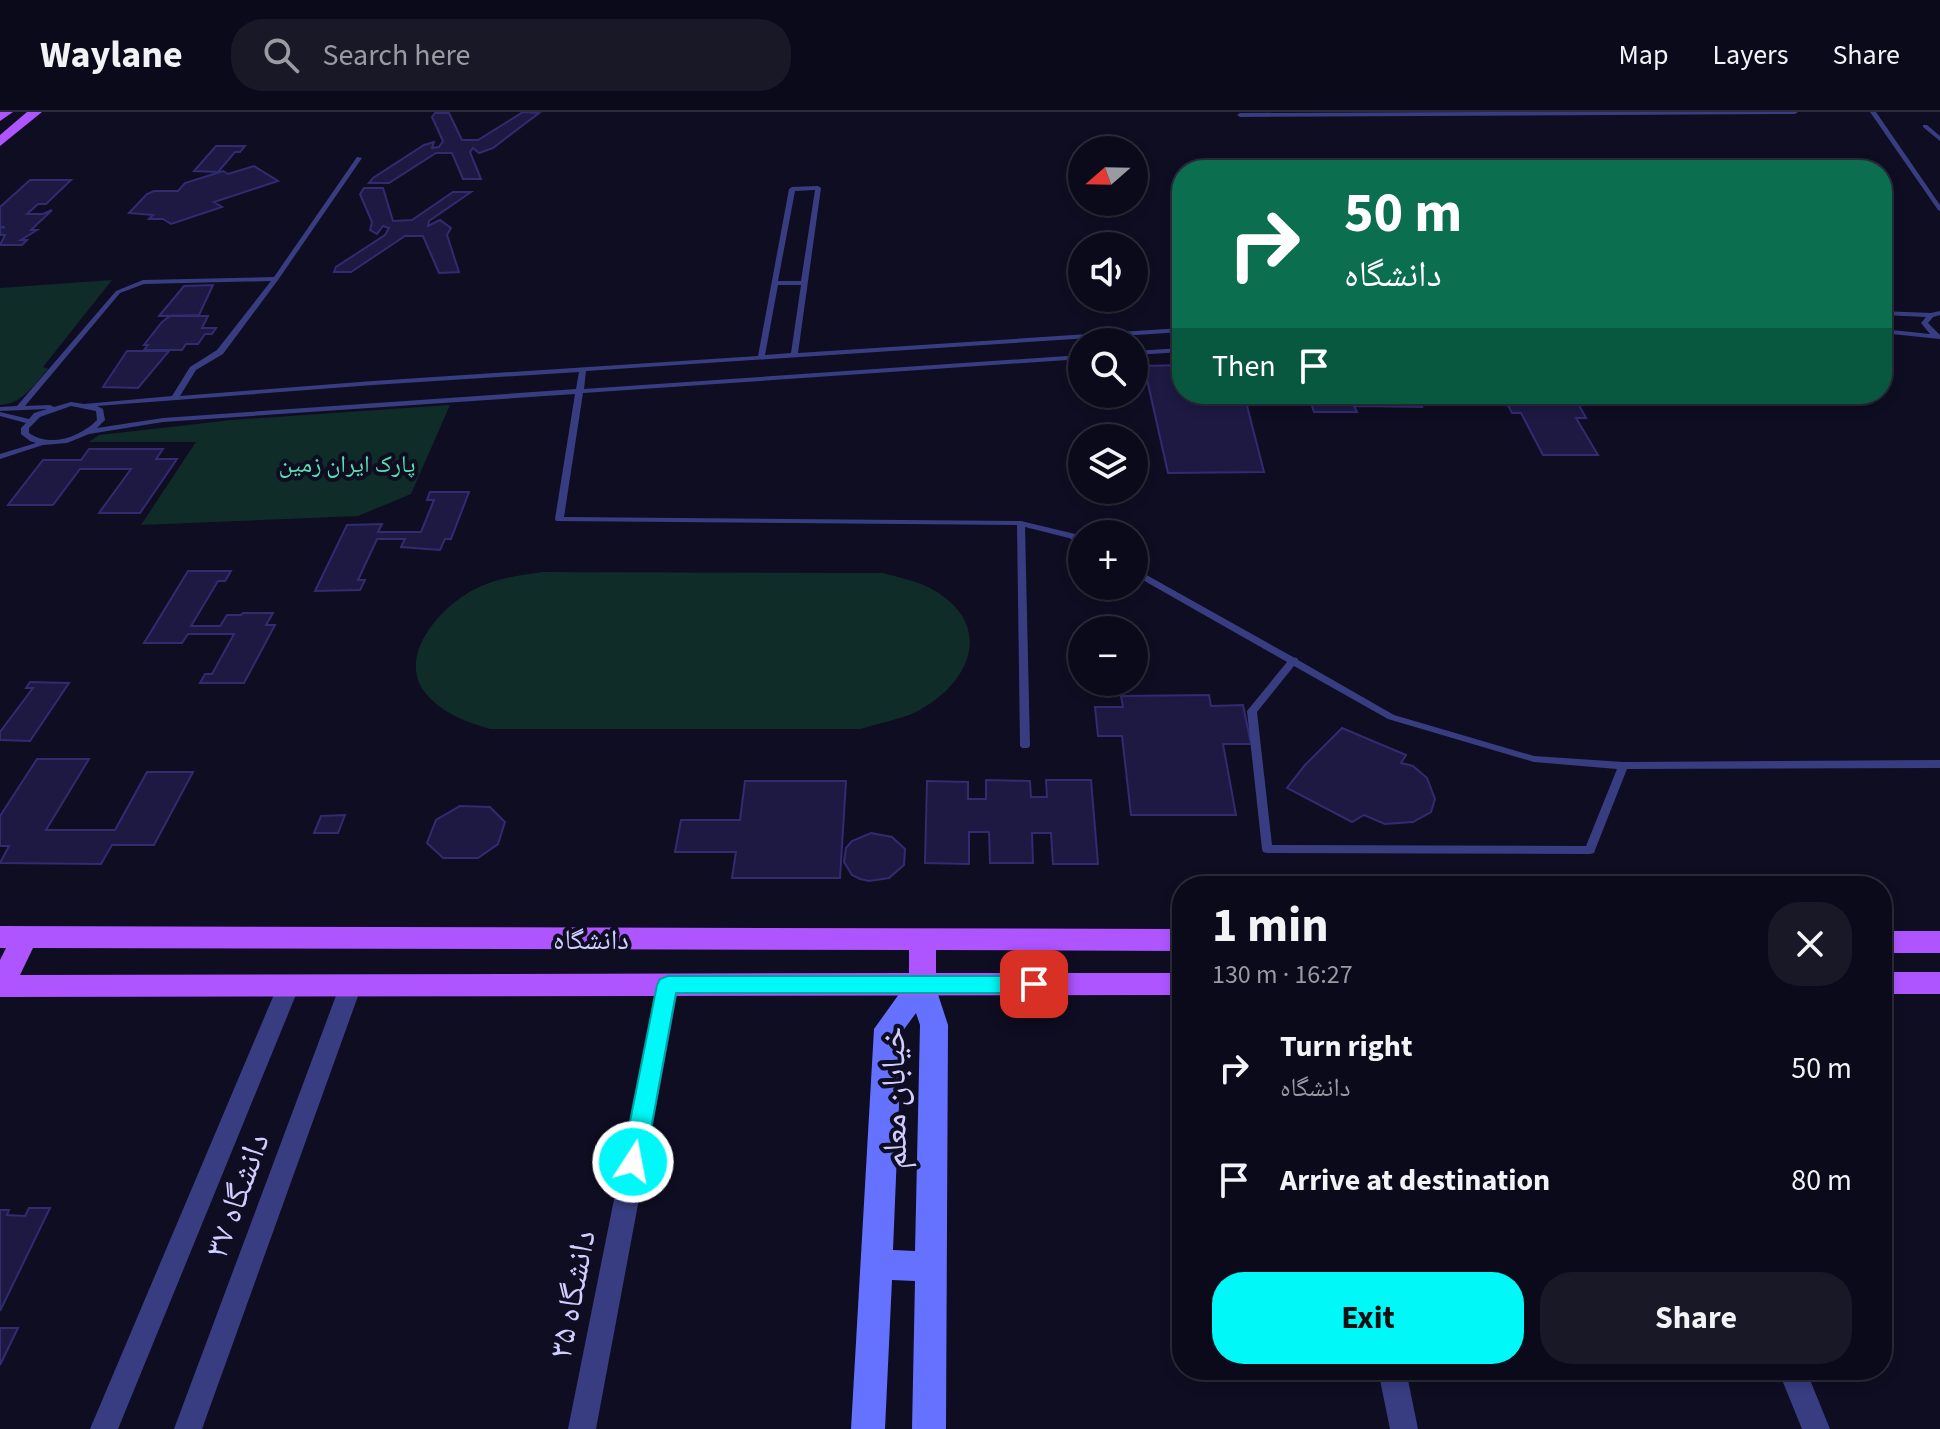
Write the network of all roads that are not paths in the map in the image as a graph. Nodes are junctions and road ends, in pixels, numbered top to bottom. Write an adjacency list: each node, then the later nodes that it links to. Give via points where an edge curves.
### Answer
1 (6, 112): 6 (main road)
2 (35, 112): 9 (main road)
3 (1795, 112): 5 (lane)
4 (1873, 112): 11 (lane)
5 (1240, 115)
6 (0, 117)
7 (1925, 126): 8 (lane)
8 (1940, 139)
9 (0, 142)
10 (359, 158): 12 (lane)
11 (1940, 209)
12 (276, 279): 28 (lane, via 220,352 193,369); 31 (lane, via 129,286 118,292)
13 (775, 283): 14 (lane); 14 (lane, via 792,189 818,188); 24 (lane)
14 (805, 283): 23 (lane)
15 (1892, 313): 17 (lane)
16 (1940, 313): 17 (lane)
17 (1931, 315): 20 (lane, via 1924,323)
18 (1172, 331): 23 (lane)
19 (1892, 332): 20 (lane)
20 (1939, 338)
21 (1172, 351): 22 (lane)
22 (1148, 352)
23 (794, 356): 24 (lane)
24 (761, 358): 26 (lane)
25 (1068, 358): 27 (lane)
26 (583, 370): 27 (lane); 28 (lane)
27 (581, 391): 34 (lane, via 163,420); 37 (lane, via 559,519)
28 (175, 397): 29 (lane)
29 (87, 405): 30 (lane); 34 (lane, via 101,414)
30 (59, 406): 31 (lane); 33 (lane)
31 (20, 407): 32 (lane)
32 (0, 411): 33 (lane)
33 (29, 421): 35 (lane, via 25,434)
34 (88, 432): 35 (lane)
35 (46, 442): 36 (lane)
36 (0, 457)
37 (1021, 523): 38 (lane); 41 (lane)
38 (1068, 535)
39 (1148, 579): 40 (lane)
40 (1294, 660): 43 (lane, via 1391,717 1534,759); 43 (lane, via 1252,711 1267,849 1590,850)
41 (1025, 746)
42 (1940, 764): 43 (lane)
43 (1623, 766)
44 (13, 937): 45 (main road, دانشگاه); 56 (main road)
45 (923, 939): 46 (main road, دانشگاه); 51 (main road)
46 (1172, 940)
47 (1892, 942): 48 (main road)
48 (1940, 942)
49 (1892, 983): 50 (main road)
50 (1940, 983)
51 (922, 984): 52 (main road, دانشگاه); 55 (main road, دانشگاه); 57 (main road, خیابان معلم, via 888,1029); 58 (main road, خیابان معلم, via 934,1025)
52 (1172, 984)
53 (289, 985): 54 (main road, دانشگاه); 56 (main road, دانشگاه); 61 (street)
54 (351, 985): 55 (main road, دانشگاه); 62 (street, دانشگاه ۳۷)
55 (668, 985): 63 (street, دانشگاه ۳۵)
56 (0, 986)
57 (876, 1265): 58 (main road); 64 (main road, خیابان معلم)
58 (931, 1266): 65 (main road, خیابان معلم)
59 (1394, 1380): 66 (street)
60 (1796, 1380): 67 (street)
61 (104, 1429)
62 (188, 1429)
63 (582, 1429)
64 (868, 1429)
65 (929, 1429)
66 (1404, 1429)
67 (1816, 1429)

